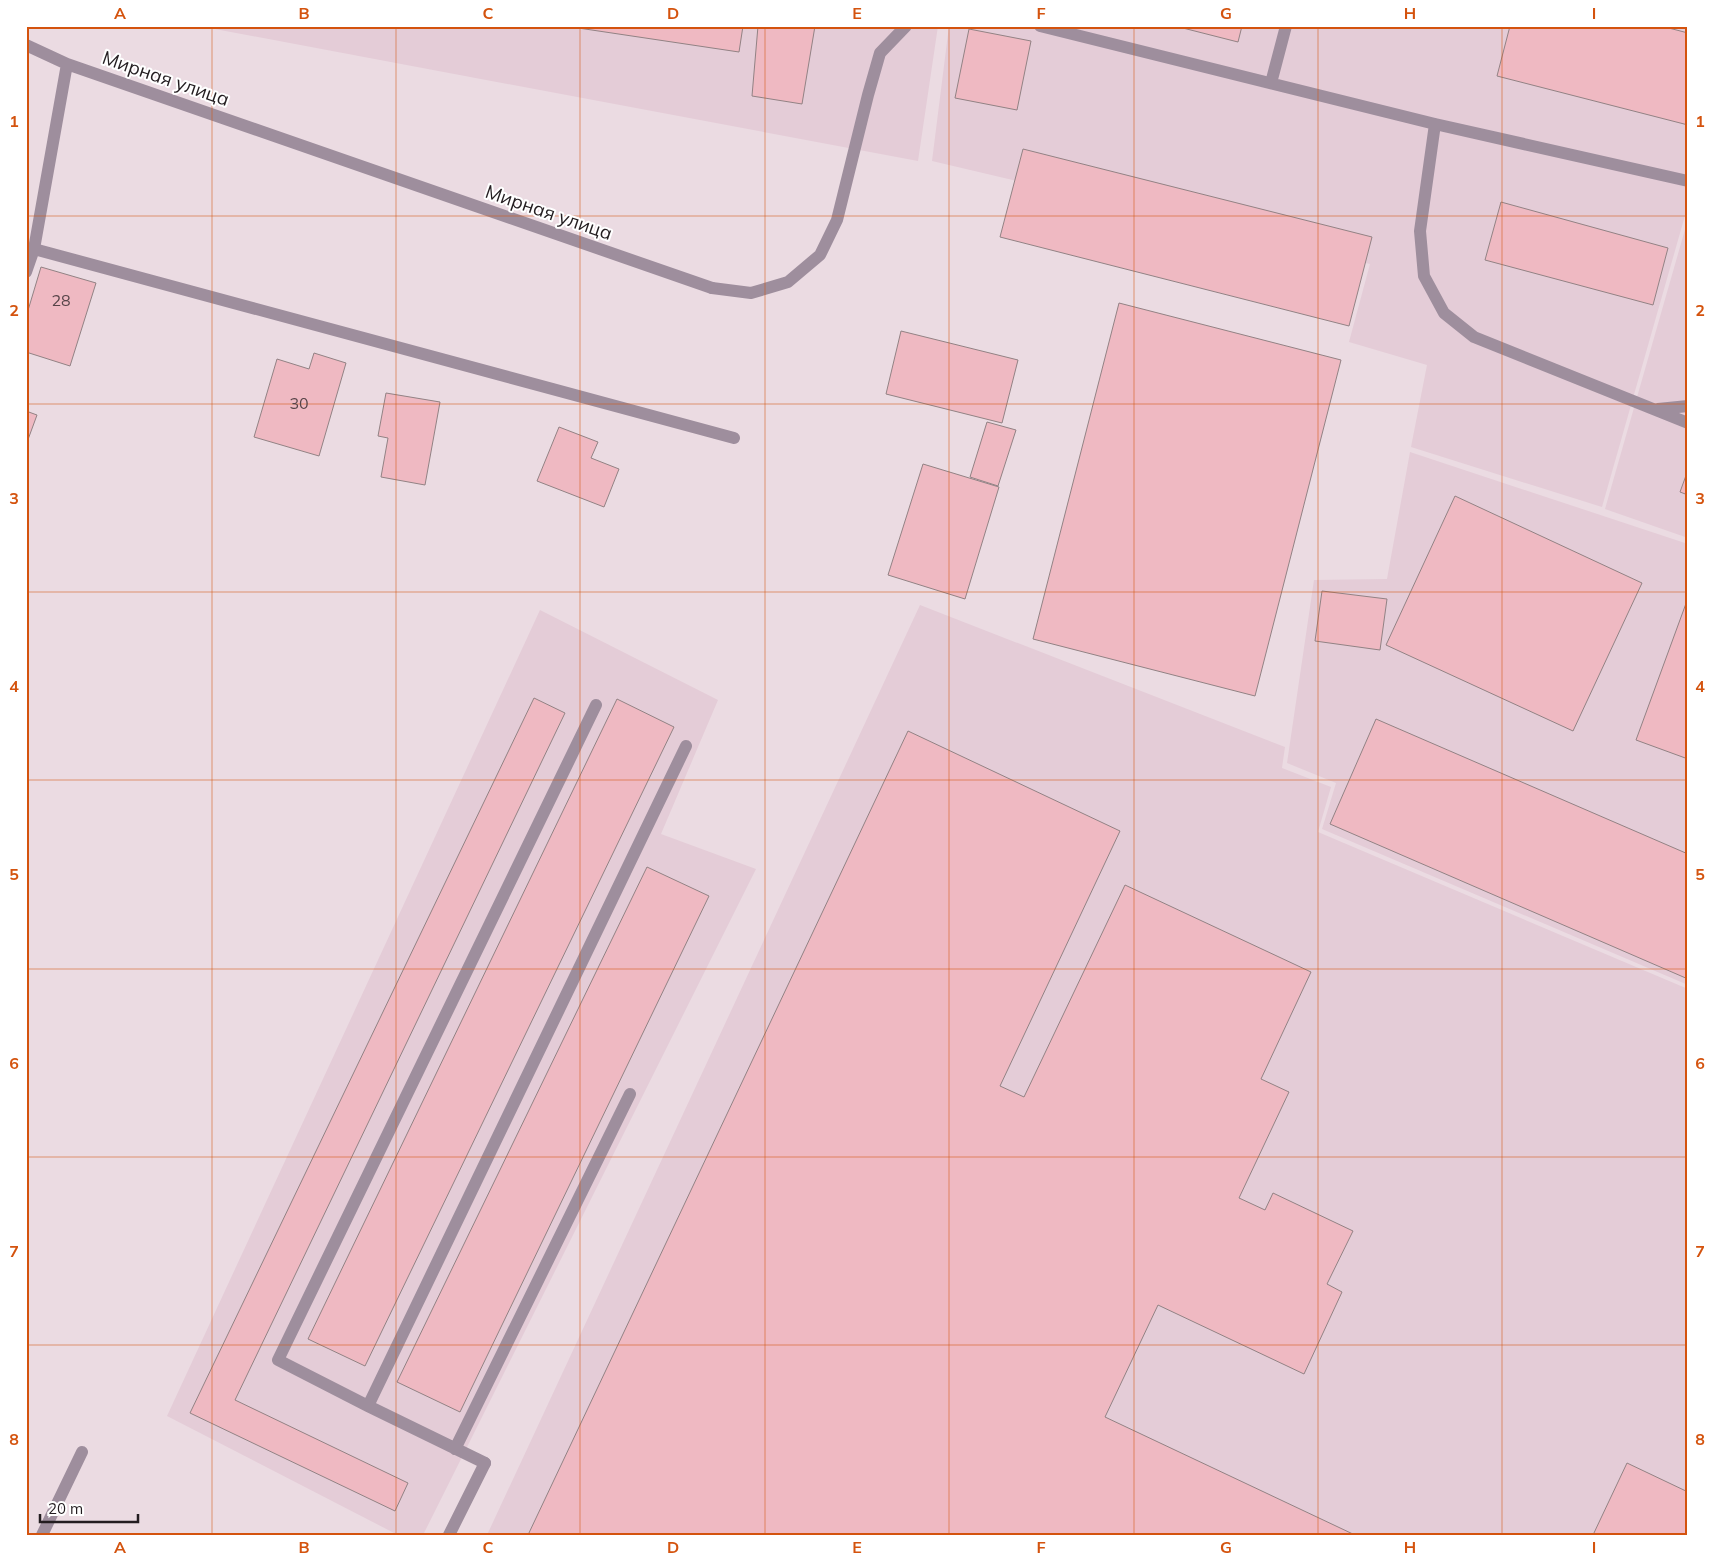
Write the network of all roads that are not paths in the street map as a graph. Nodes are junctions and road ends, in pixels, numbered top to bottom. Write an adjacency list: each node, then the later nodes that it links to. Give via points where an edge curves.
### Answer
1 (906, 26): 5 (street, Мирная улица, via 880,53 837,220 820,255 788,282 751,292 712,288)
2 (1040, 26): 6 (street)
3 (1286, 26): 6 (street)
4 (26, 46): 5 (street, Мирная улица)
5 (67, 64): 9 (street)
6 (1270, 83): 7 (street)
7 (1435, 124): 8 (street); 12 (street, via 1420,231 1424,276 1444,313 1474,338)
8 (1688, 181)
9 (34, 249): 10 (street); 14 (street)
10 (26, 272)
11 (1688, 406): 12 (street)
12 (1655, 409): 13 (street)
13 (1688, 423)
14 (734, 438)
15 (596, 705): 18 (street, via 278,1360)
16 (686, 746): 18 (street)
17 (630, 1094): 19 (street)
18 (368, 1406): 19 (street)
19 (455, 1449): 22 (street, via 486,1463)
20 (82, 1452): 21 (street)
21 (42, 1535)
22 (449, 1535)

